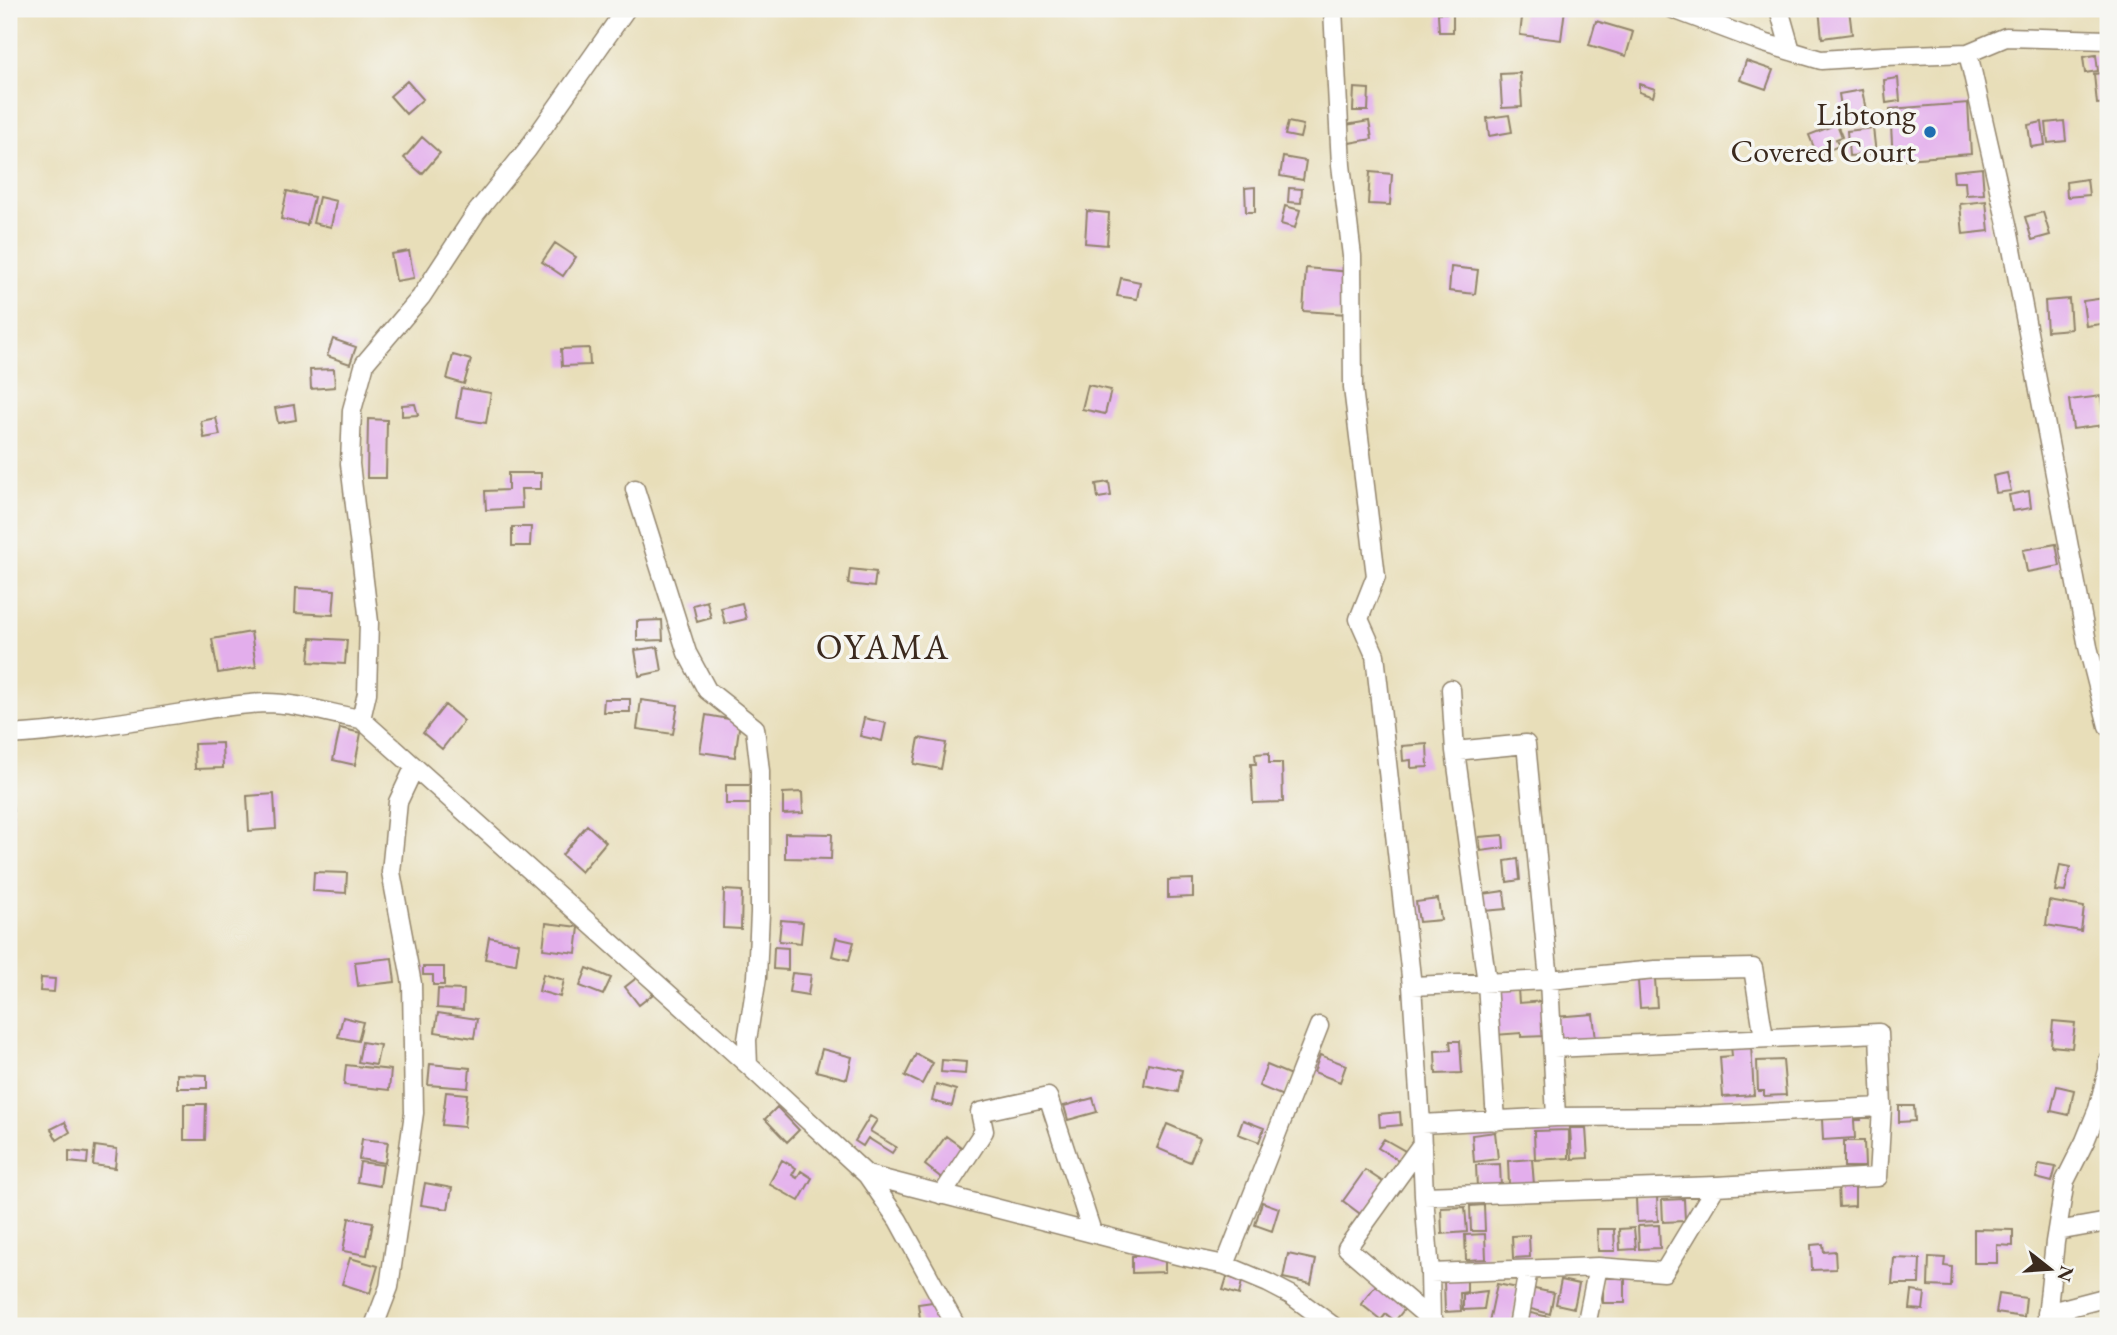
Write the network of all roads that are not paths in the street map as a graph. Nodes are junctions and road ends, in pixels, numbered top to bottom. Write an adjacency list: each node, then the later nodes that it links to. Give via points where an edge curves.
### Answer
1 (626, 9): 10 (street, via 527,150 476,213 421,297 365,363 352,410 350,464 369,622 367,693)
2 (1333, 9): 17 (street, via 1341,164 1352,256 1353,388 1376,576 1359,619 1375,655)
3 (1673, 9): 6 (street)
4 (1779, 9): 6 (street)
5 (2108, 40): 7 (street, via 2006,37)
6 (1791, 51): 7 (street, via 1821,60)
7 (1968, 53): 11 (street)
8 (635, 489): 22 (street, via 687,653 707,691 755,728 760,771 760,913)
9 (1451, 689): 13 (street)
10 (361, 719): 12 (street, via 298,704 266,703); 14 (street)
11 (2108, 726)
12 (9, 734)
13 (1455, 751): 15 (street, via 1526,744); 16 (street)
14 (414, 768): 22 (street); 42 (street, via 398,802 391,872 412,984 414,1113 389,1287)
15 (1549, 981): 16 (street); 19 (street, via 1654,970 1753,968); 20 (street)
16 (1488, 983): 17 (street); 25 (street)
17 (1412, 986): 26 (street)
18 (1319, 1026): 35 (street)
19 (1764, 1038): 20 (street); 23 (street, via 1879,1033)
20 (1553, 1048): 24 (street)
21 (2108, 1061): 33 (street, via 2098,1109 2065,1181)
22 (748, 1065): 28 (street)
23 (1882, 1107): 24 (street); 29 (street, via 1878,1177)
24 (1556, 1117): 25 (street)
25 (1496, 1121): 26 (street)
26 (1421, 1124): 27 (street)
27 (1422, 1144): 31 (street); 41 (street, via 1347,1248)
28 (867, 1175): 30 (street); 43 (street, via 898,1220)
29 (1716, 1186): 31 (street); 36 (street, via 1664,1272)
30 (942, 1195): 34 (street); 34 (street, via 984,1131 980,1112 1048,1097)
31 (1424, 1196): 38 (street)
32 (2108, 1222): 33 (street)
33 (2057, 1231): 40 (street)
34 (1092, 1232): 35 (street)
35 (1225, 1265): 44 (street, via 1291,1295)
36 (1598, 1267): 37 (street); 46 (street)
37 (1528, 1269): 38 (street); 45 (street)
38 (1430, 1273): 41 (street)
39 (2108, 1297): 40 (street)
40 (2047, 1320)
41 (1432, 1324)
42 (374, 1326)
43 (956, 1326)
44 (1333, 1326)
45 (1518, 1326)
46 (1586, 1326)

